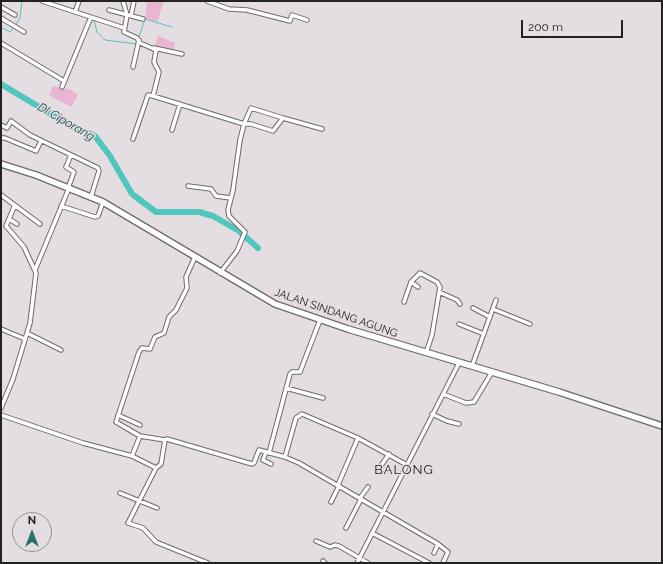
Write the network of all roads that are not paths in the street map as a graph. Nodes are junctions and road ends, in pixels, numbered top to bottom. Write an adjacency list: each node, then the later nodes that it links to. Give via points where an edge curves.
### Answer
1 (42, 1): 8 (street)
2 (79, 1): 8 (street)
3 (122, 1): 10 (street)
4 (134, 1): 10 (street)
5 (208, 1): 14 (street, via 229,9 247,10 290,21 292,15)
6 (1, 7): 9 (street)
7 (109, 10): 10 (street)
8 (75, 12): 11 (street)
9 (15, 15)
10 (129, 15): 13 (street); 15 (street)
11 (91, 17): 15 (street); 22 (street)
12 (1, 18): 16 (street)
13 (144, 19)
14 (307, 20)
15 (124, 28): 17 (street, via 125,33)
16 (24, 32)
17 (139, 40): 19 (street); 21 (street)
18 (1, 43): 22 (street)
19 (154, 48): 20 (street); 24 (street, via 154,62 159,72)
20 (182, 54)
21 (133, 67)
22 (64, 81): 23 (street)
23 (62, 87)
24 (153, 96): 25 (street); 32 (street, via 148,95)
25 (180, 104): 27 (street); 30 (street)
26 (283, 118): 27 (street, via 273,131); 27 (street, via 251,108); 29 (street)
27 (244, 124): 40 (street)
28 (1, 125): 33 (street, via 7,128 11,121)
29 (322, 128)
30 (172, 130)
31 (1, 138): 33 (street, via 36,152)
32 (133, 139)
33 (41, 141): 34 (street)
34 (71, 155): 37 (street, via 66,167 74,172); 39 (street, via 99,169)
35 (1, 164): 37 (main road, JALAN SINDANG AGUNG)
36 (188, 186): 40 (street, via 211,189 216,196)
37 (69, 188): 39 (main road, JALAN SINDANG AGUNG); 42 (street)
38 (1, 195): 43 (street)
39 (91, 197): 41 (main road, JALAN SINDANG AGUNG)
40 (231, 198): 49 (street, via 228,215 245,232 236,251)
41 (103, 202): 42 (street, via 98,216 94,217); 47 (main road, JALAN SINDANG AGUNG)
42 (61, 206): 48 (street)
43 (14, 207): 44 (street); 46 (street)
44 (9, 219): 45 (street); 48 (street, via 6,227 17,237)
45 (17, 224)
46 (40, 224)
47 (195, 257): 49 (main road, JALAN SINDANG AGUNG); 78 (street, via 186,277 187,288 176,310 169,317 164,333 155,337 150,349 142,348 139,352)
48 (35, 270): 63 (street, via 32,318)
49 (220, 272): 59 (main road, JALAN SINDANG AGUNG, via 268,301)
50 (411, 282): 51 (street); 52 (street, via 420,272 437,282 440,286); 54 (street)
51 (418, 287)
52 (439, 292): 55 (street); 67 (street, via 432,335)
53 (496, 300): 57 (street)
54 (404, 302)
55 (460, 304)
56 (473, 308): 58 (street)
57 (494, 309): 58 (street); 61 (street)
58 (490, 317): 64 (street)
59 (320, 320): 67 (main road, JALAN SINDANG AGUNG); 71 (street, via 300,372 291,372)
60 (459, 324): 64 (street)
61 (530, 324)
62 (1, 329): 65 (street)
63 (27, 334): 65 (street); 66 (street)
64 (484, 334): 69 (street)
65 (25, 339): 74 (street)
66 (61, 350)
67 (426, 353): 68 (main road, JALAN SINDANG AGUNG)
68 (460, 363): 69 (main road, JALAN SINDANG AGUNG); 72 (street)
69 (472, 366): 70 (main road, JALAN SINDANG AGUNG)
70 (492, 372): 72 (street, via 472,403); 81 (main road, JALAN SINDANG AGUNG)
71 (286, 388): 73 (street); 85 (street)
72 (443, 394): 76 (street)
73 (323, 398)
74 (2, 402): 75 (street)
75 (1, 408)
76 (432, 414): 79 (street); 90 (street)
77 (1, 415): 87 (street, via 83,443)
78 (118, 415): 80 (street); 82 (street, via 116,423)
79 (459, 424)
80 (140, 425)
81 (662, 426)
82 (140, 436): 84 (street); 87 (street)
83 (358, 438): 86 (street); 88 (street, via 299,415); 93 (street)
84 (165, 440): 85 (street, via 169,438 252,464 259,450); 91 (street, via 161,464)
85 (267, 452): 88 (street); 89 (street, via 264,461)
86 (388, 454): 90 (street); 92 (street)
87 (132, 456): 91 (street)
88 (285, 457): 93 (street)
89 (272, 464)
90 (407, 465): 100 (street)
91 (156, 468): 97 (street)
92 (378, 470)
93 (338, 485): 96 (street); 98 (street)
94 (368, 487): 96 (street)
95 (120, 493): 97 (street)
96 (361, 499): 100 (street); 101 (street)
97 (138, 500): 99 (street); 107 (street, via 128,524 143,528 156,542)
98 (331, 502)
99 (157, 508)
100 (383, 512): 102 (street); 104 (street)
101 (346, 528)
102 (372, 533): 106 (street); 110 (street)
103 (316, 541): 106 (street, via 330,547 337,545)
104 (438, 544): 105 (street); 111 (street, via 448,552)
105 (434, 553)
106 (360, 557): 108 (street); 109 (street)
107 (208, 563)
108 (357, 563)
109 (368, 563)
110 (429, 563)
111 (444, 563)

